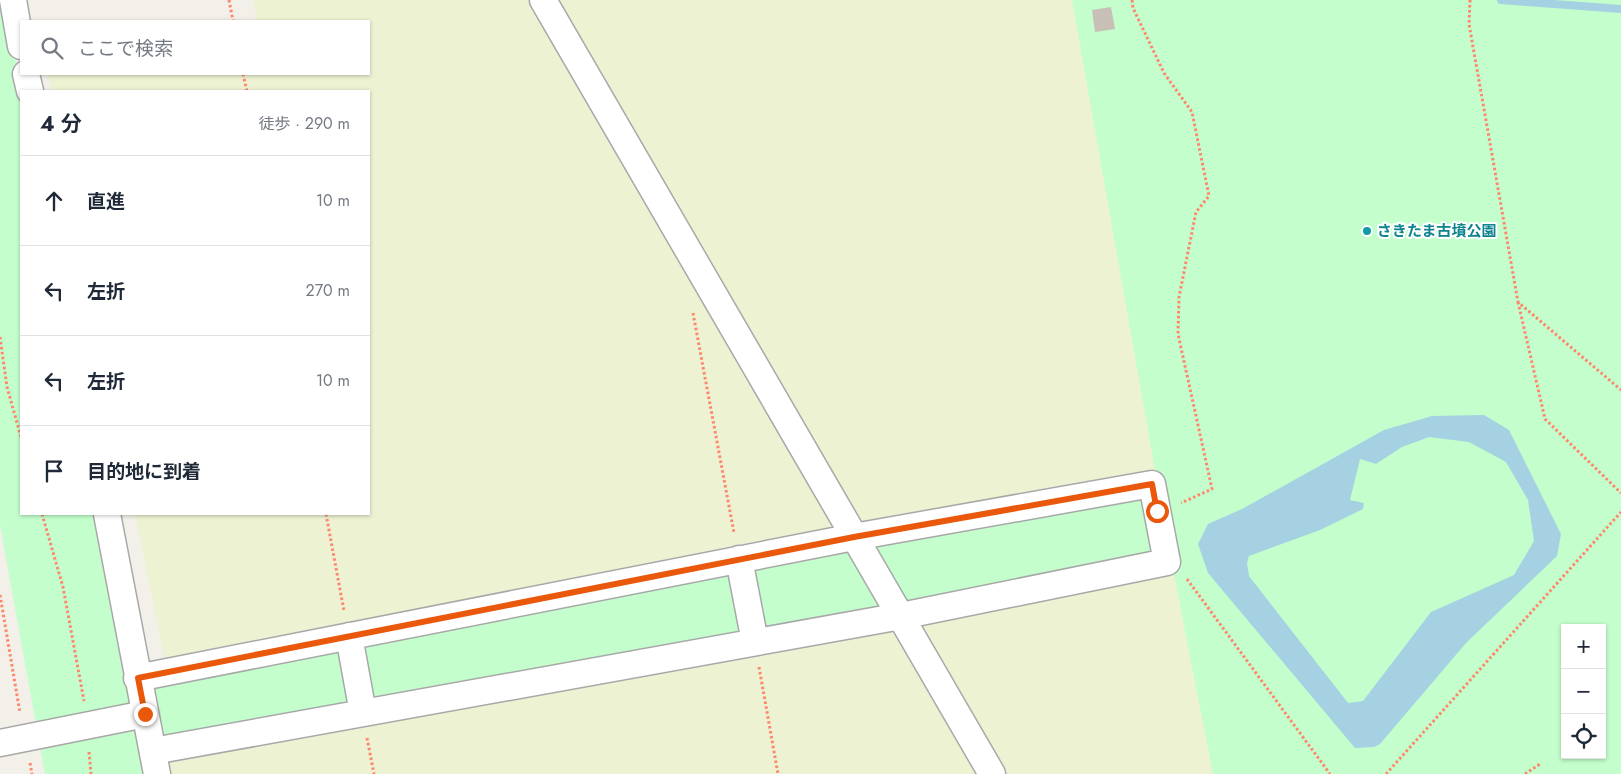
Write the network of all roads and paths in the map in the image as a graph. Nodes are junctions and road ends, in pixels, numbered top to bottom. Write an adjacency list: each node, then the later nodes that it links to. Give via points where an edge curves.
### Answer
1 (13, 0): 7 (street)
2 (229, 0): 6 (path)
3 (543, 0): 12 (street)
4 (1132, 0): 18 (path, via 1164,73 1192,112 1209,196 1196,212 1179,297 1178,334 1212,490)
5 (1470, 0): 13 (path, via 1469,24)
6 (233, 20)
7 (20, 40)
8 (26, 75): 10 (street)
9 (243, 75): 11 (path)
10 (30, 90)
11 (246, 90)
12 (714, 296): 23 (street); 24 (path, via 692,305)
13 (1518, 302): 15 (path); 17 (path, via 1545,420)
14 (0, 337): 16 (path, via 7,387)
15 (1621, 390)
16 (20, 433)
17 (1621, 493)
18 (1179, 503)
19 (1621, 512): 42 (path)
20 (42, 515): 33 (path, via 63,587)
21 (107, 515): 30 (street)
22 (326, 515): 28 (path)
23 (854, 537): 24 (street); 27 (street); 27 (street, via 1152,484 1167,562)
24 (739, 559): 28 (street); 29 (street)
25 (1185, 576): 41 (path)
26 (0, 595): 34 (path)
27 (901, 616): 29 (street); 40 (street)
28 (349, 636): 30 (street); 31 (street)
29 (755, 642): 31 (street); 39 (path)
30 (138, 678): 32 (street)
31 (363, 713): 35 (street); 38 (path)
32 (145, 714): 33 (street); 35 (street)
33 (87, 724): 34 (street); 37 (path)
34 (12, 734)
35 (155, 763)
36 (1540, 764): 43 (path)
37 (91, 774)
38 (374, 774)
39 (778, 774)
40 (992, 774)
41 (1330, 774)
42 (1386, 774)
43 (1525, 774)

